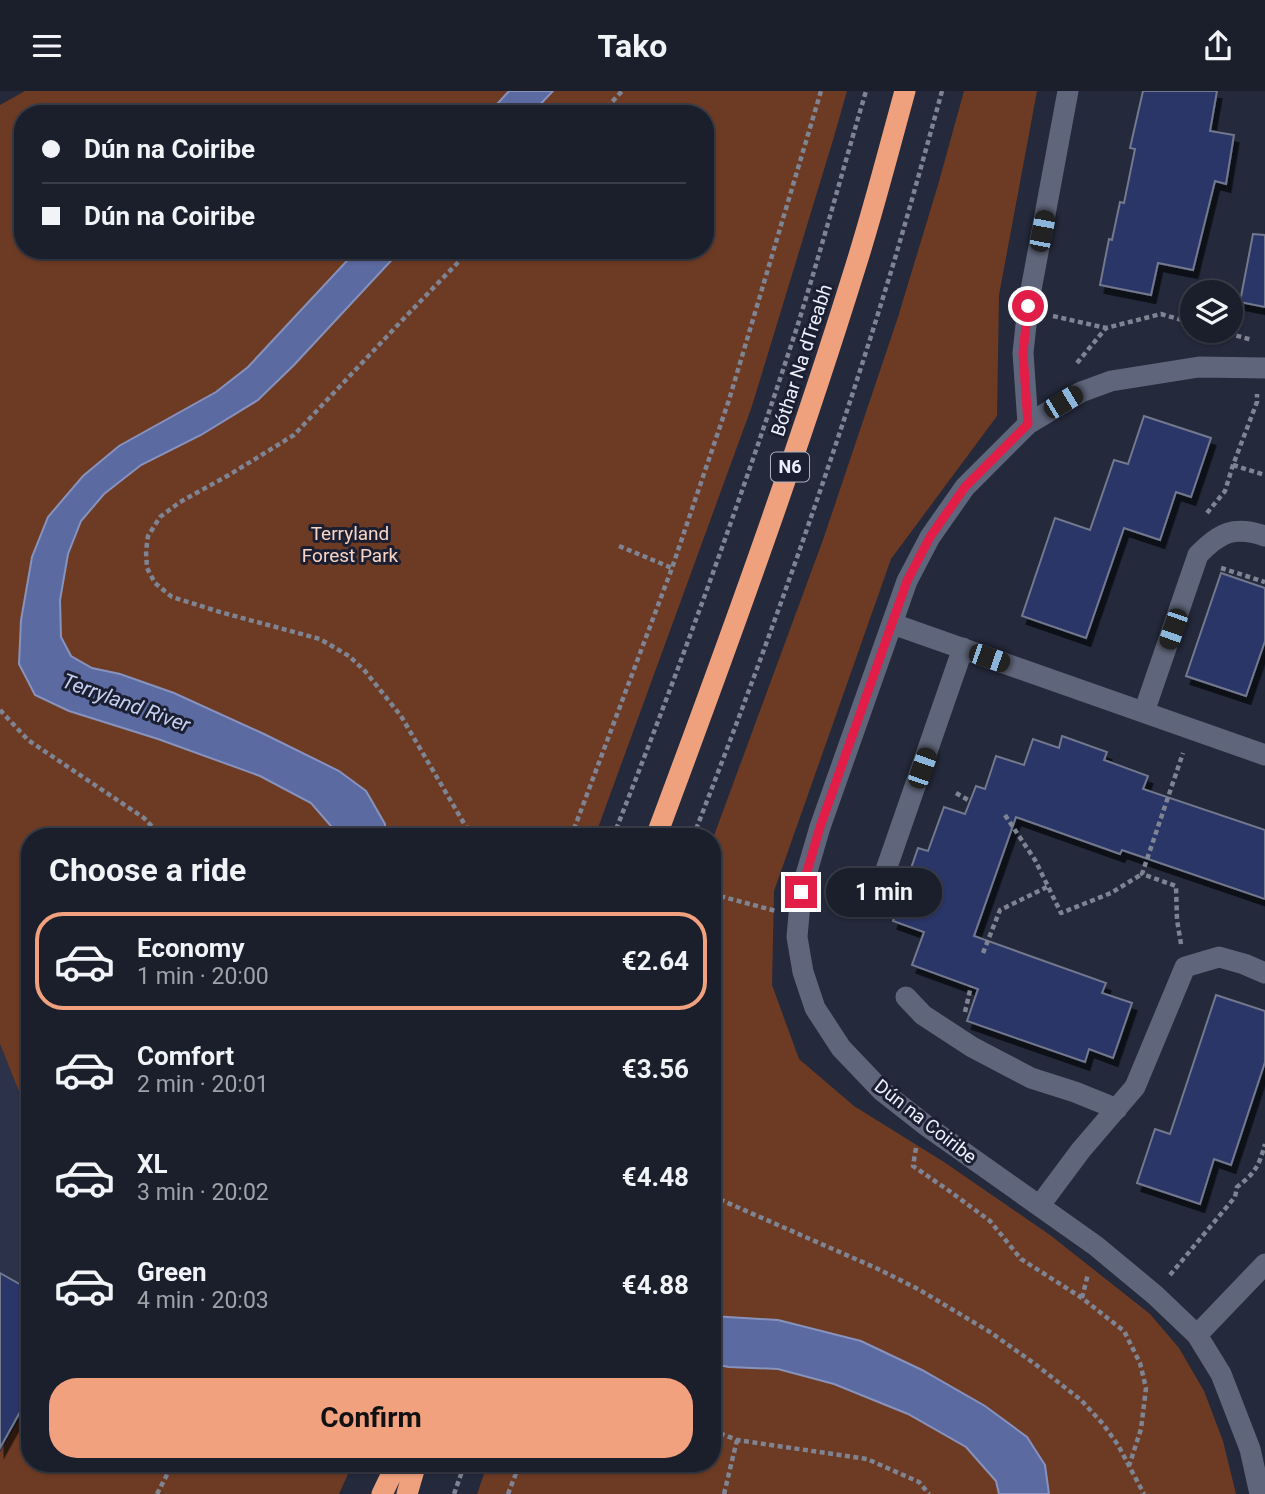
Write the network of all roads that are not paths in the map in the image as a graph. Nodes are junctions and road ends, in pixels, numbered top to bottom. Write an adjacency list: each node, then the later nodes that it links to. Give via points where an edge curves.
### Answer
1 (905, 91): 10 (highway, Bóthar Na dTreabh / N6, via 803,430)
2 (1068, 91): 4 (street, via 1027,314 1023,353)
3 (1262, 368): 4 (street, Dún na Coiribe, via 1199,367 1111,381 1081,392)
4 (1028, 424): 6 (street, Dún na Coiribe, via 965,487 930,537 907,581)
5 (1265, 536): 8 (street, via 1233,531 1213,539 1198,555)
6 (893, 624): 7 (street); 15 (street, Dún na Coiribe, via 801,892 797,937 803,972 815,1008 841,1048 882,1091)
7 (963, 648): 8 (street); 11 (street)
8 (1144, 712): 9 (street)
9 (1265, 755)
10 (659, 828)
11 (880, 887)
12 (1265, 973): 14 (street, via 1219,957 1185,967 1135,1087)
13 (906, 997): 14 (street, via 923,1015 962,1041 1031,1078)
14 (1117, 1109): 15 (street)
15 (1040, 1205): 17 (street, Dún na Coiribe, via 1096,1246)
16 (1265, 1265): 17 (street)
17 (1198, 1335): 24 (street, Dún na Coiribe, via 1221,1374 1250,1449)
18 (393, 1472): 21 (highway)
19 (413, 1472): 22 (highway)
20 (426, 1472): 23 (highway)
21 (382, 1494)
22 (407, 1494)
23 (422, 1494)
24 (1260, 1494)

